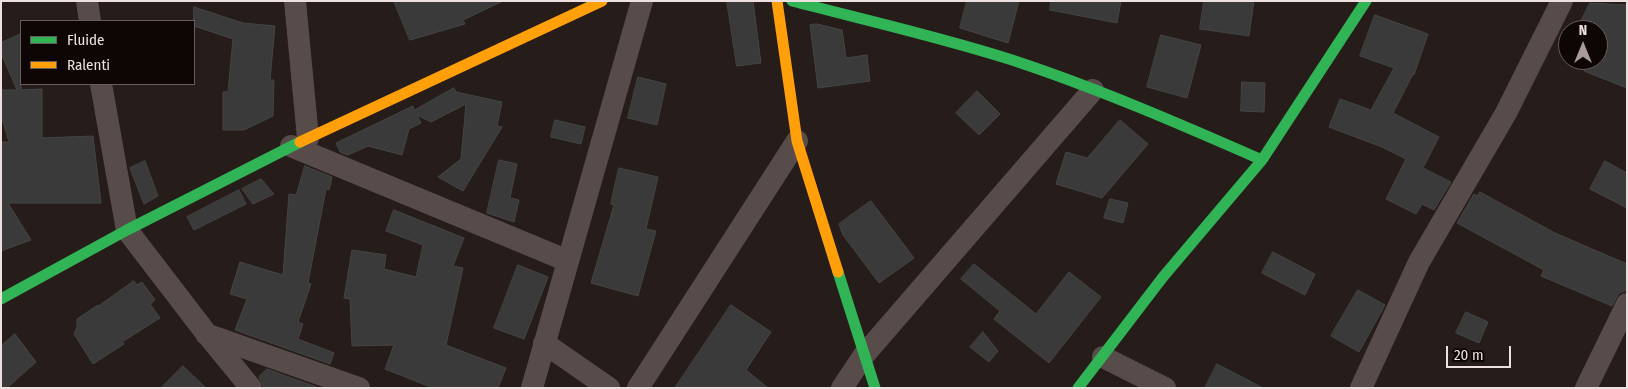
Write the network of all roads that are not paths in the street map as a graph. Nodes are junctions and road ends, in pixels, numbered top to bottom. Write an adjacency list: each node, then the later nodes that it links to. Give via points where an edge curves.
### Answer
1 (87, 1): 9 (street)
2 (296, 1): 13 (street)
3 (602, 1): 13 (street)
4 (642, 1): 16 (street)
5 (777, 1): 12 (street)
6 (792, 1): 11 (street, via 985,52)
7 (1366, 1): 14 (street)
8 (1562, 1): 32 (street, via 1506,113 1419,262)
9 (90, 20)
10 (101, 85): 15 (street)
11 (1093, 90): 14 (street); 21 (street)
12 (797, 141): 21 (street); 27 (street)
13 (300, 142): 15 (street); 16 (street)
14 (1262, 160): 22 (street, via 1163,277)
15 (127, 230): 17 (street); 19 (street)
16 (568, 261): 20 (street)
17 (1, 298)
18 (1627, 304): 33 (street)
19 (206, 333): 23 (street); 24 (street)
20 (544, 344): 25 (street); 26 (street)
21 (864, 355): 28 (street); 29 (street)
22 (1103, 357): 30 (street); 31 (street)
23 (251, 388)
24 (358, 388)
25 (532, 388)
26 (609, 388)
27 (638, 388)
28 (842, 388)
29 (875, 388)
30 (1078, 388)
31 (1165, 388)
32 (1361, 388)
33 (1586, 388)

